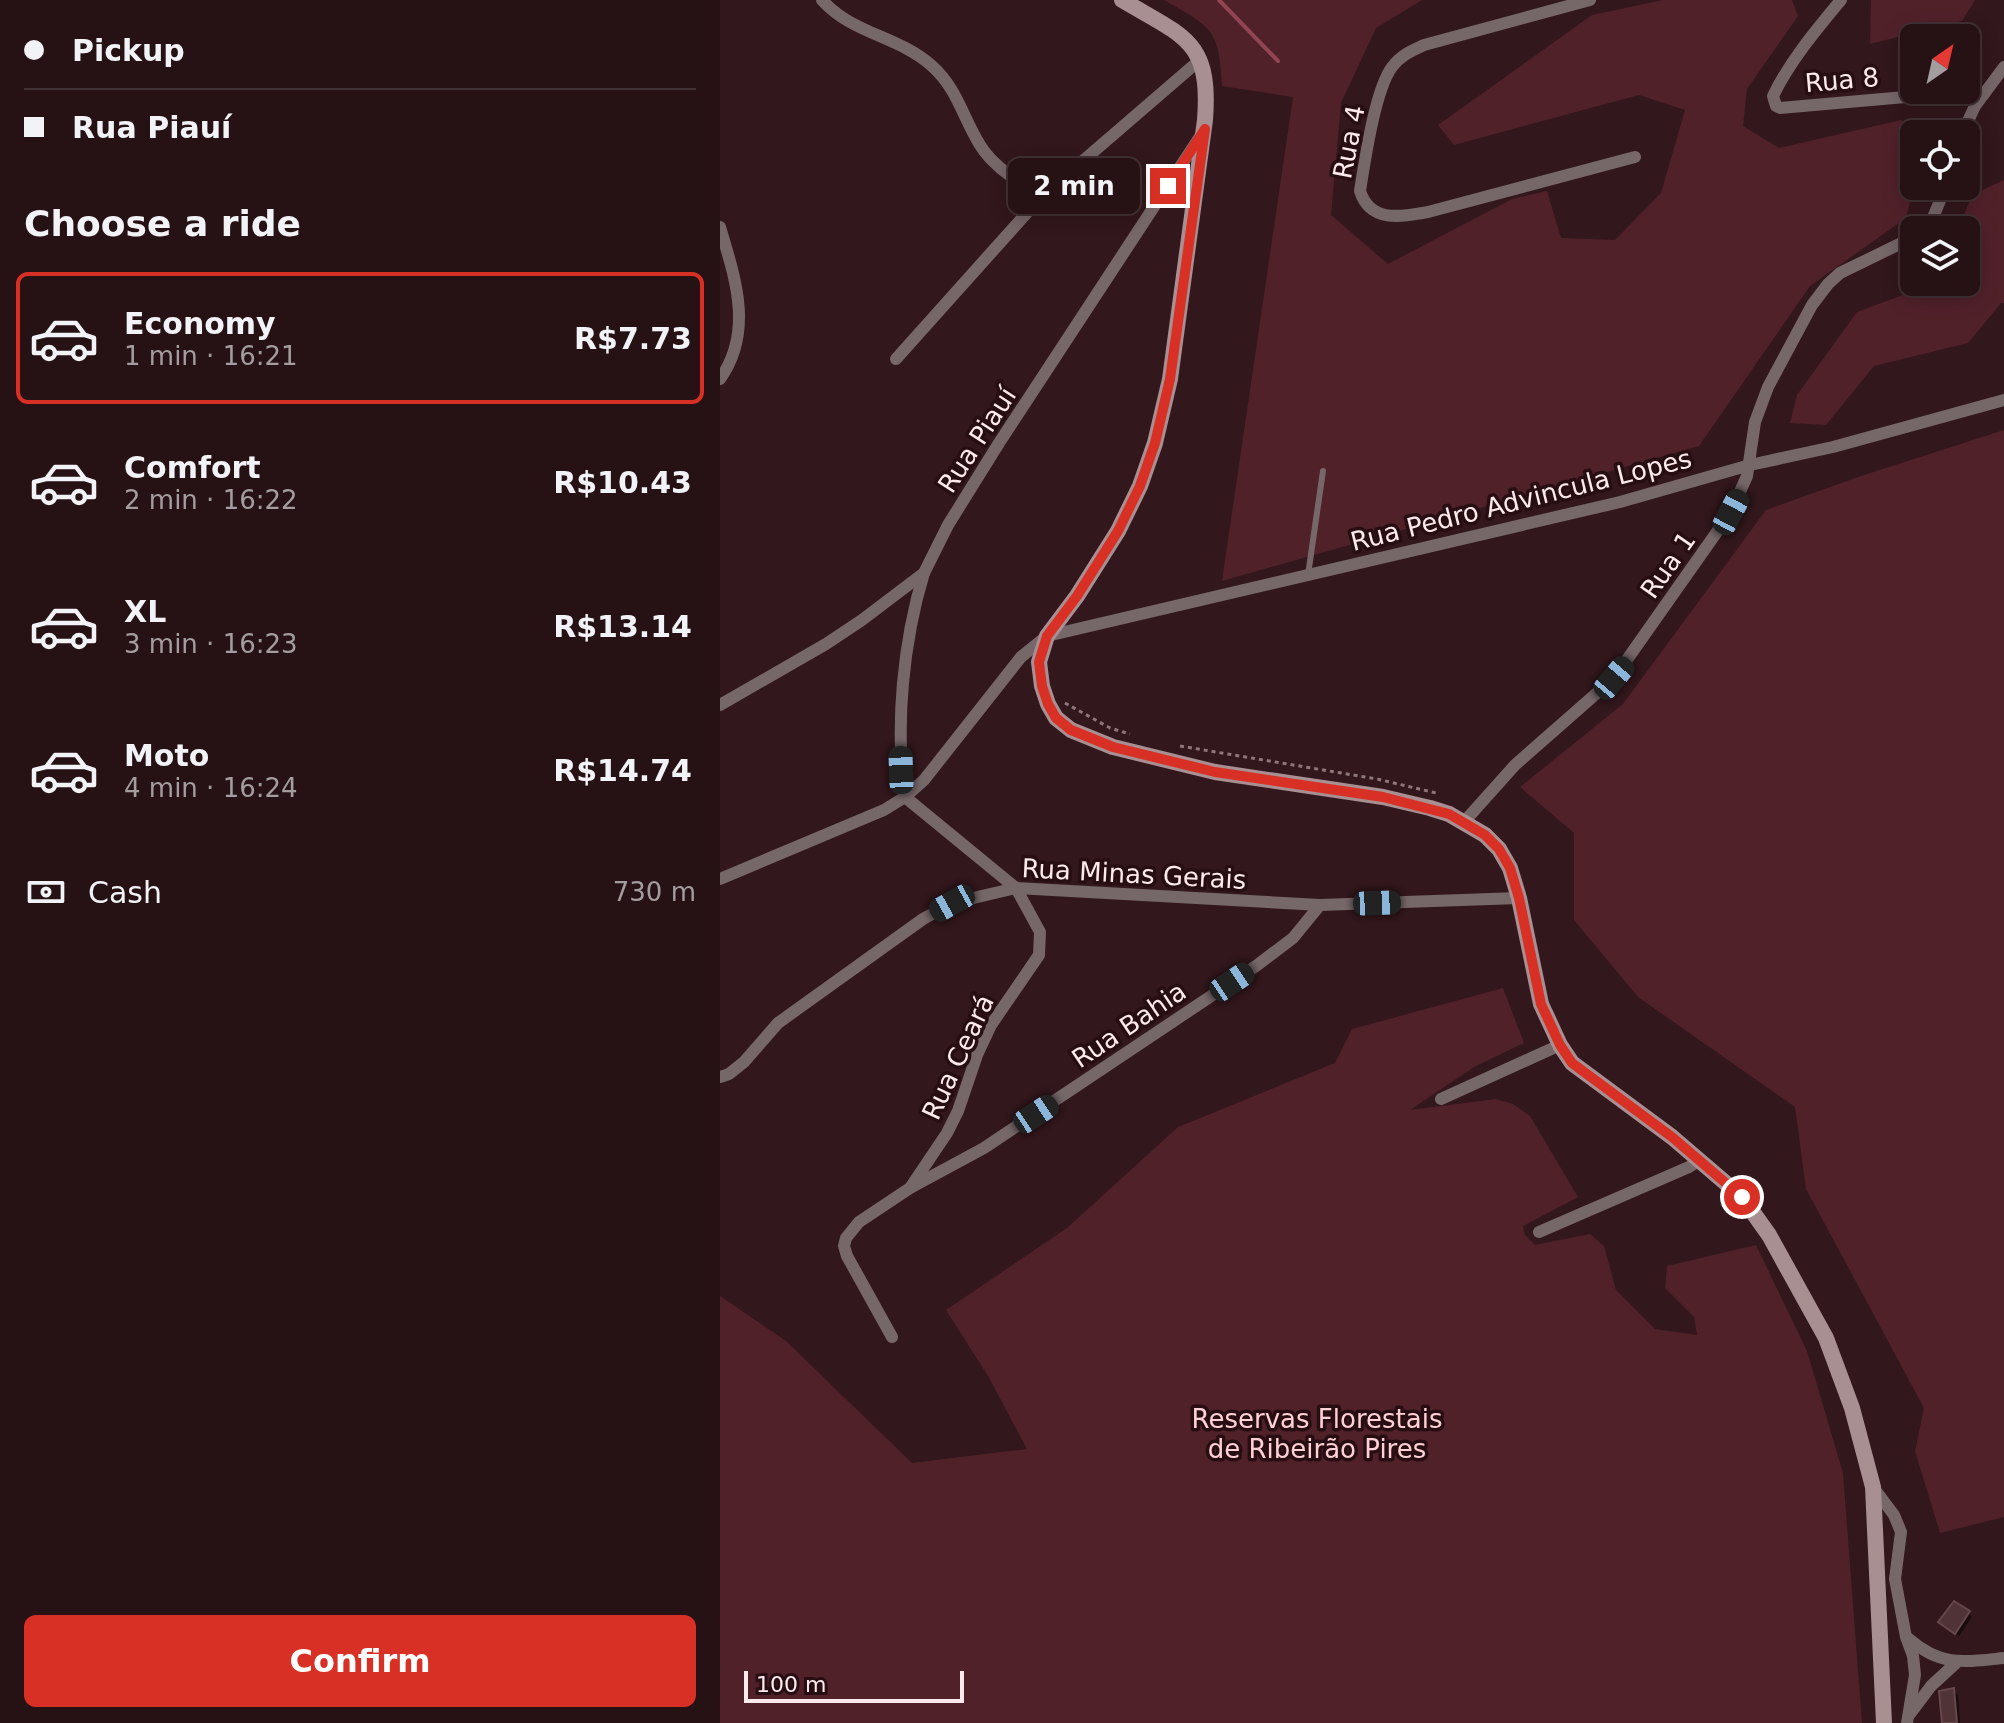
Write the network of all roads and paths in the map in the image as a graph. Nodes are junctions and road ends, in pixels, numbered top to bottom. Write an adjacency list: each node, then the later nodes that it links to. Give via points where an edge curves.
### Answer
1 (822, 0): 11 (street, via 836,15 901,44 931,65 952,87 981,148)
2 (1122, 0): 5 (main road, via 1170,29)
3 (1590, 0): 10 (street, Rua 4, via 1406,53 1383,85 1360,191 1363,202 1398,218)
4 (1841, 0): 7 (street, Rua 8, via 1779,84 1773,96 1776,106)
5 (1201, 59): 9 (main road, via 1207,81); 11 (street)
6 (2004, 67): 7 (street)
7 (1984, 94): 8 (street)
8 (1968, 120)
9 (1205, 129): 19 (street, Rua Piauí, via 992,455); 21 (main road, via 1170,379 1155,443 1118,531)
10 (1635, 157)
11 (1041, 197): 14 (street)
12 (720, 227): 15 (street, via 738,290 740,325 736,348)
13 (1900, 244): 17 (street, Rua 1, via 1840,273 1812,305 1768,387 1755,422)
14 (896, 359)
15 (720, 379)
16 (2004, 400): 17 (street, Rua Pedro Advincula Lopes)
17 (1750, 465): 20 (street, Rua Pedro Advincula Lopes, via 1620,502); 28 (street, Rua 1, via 1731,512 1628,661 1515,765)
18 (1323, 471): 20 (lane)
19 (924, 573): 23 (street, Rua Piauí, via 826,644); 27 (street, via 911,627 900,728)
20 (1308, 575): 21 (street, Rua Pedro Advincula Lopes)
21 (1047, 636): 27 (street, via 1021,657); 28 (main road, via 1039,662 1042,686 1056,718 1071,730 1113,747 1215,772 1383,797)
22 (1063, 701): 24 (path, via 1110,728)
23 (720, 705)
24 (1135, 735)
25 (1176, 746): 26 (path)
26 (1435, 792)
27 (905, 797): 29 (street); 30 (street, Rua Ceará)
28 (1464, 822): 31 (main road, via 1499,849)
29 (720, 879)
30 (1016, 888): 32 (street, Rua Minas Gerais); 34 (street, Rua Minas Gerais, via 952,903 923,919 778,1023 744,1062); 37 (street, Rua Ceará, via 1040,932 1039,955 991,1025 953,1122)
31 (1519, 898): 32 (street, Rua Minas Gerais); 33 (main road, via 1541,1004)
32 (1320, 905): 37 (street, Rua Bahia, via 1293,938 1256,966 997,1139)
33 (1560, 1045): 35 (street); 36 (main road, via 1572,1063)
34 (720, 1077)
35 (1441, 1099)
36 (1698, 1161): 38 (street); 40 (main road, via 1742,1197 1826,1338)
37 (910, 1188): 39 (street, Rua Bahia, via 859,1222 844,1246)
38 (1539, 1232)
39 (892, 1337)
40 (1873, 1487): 41 (street, via 1901,1532 1895,1579); 45 (main road)
41 (1906, 1637): 43 (street, via 1920,1649); 44 (street, via 1915,1675)
42 (2004, 1658): 43 (street)
43 (1956, 1663): 44 (street, via 1931,1686)
44 (1908, 1720)
45 (1884, 1723)

